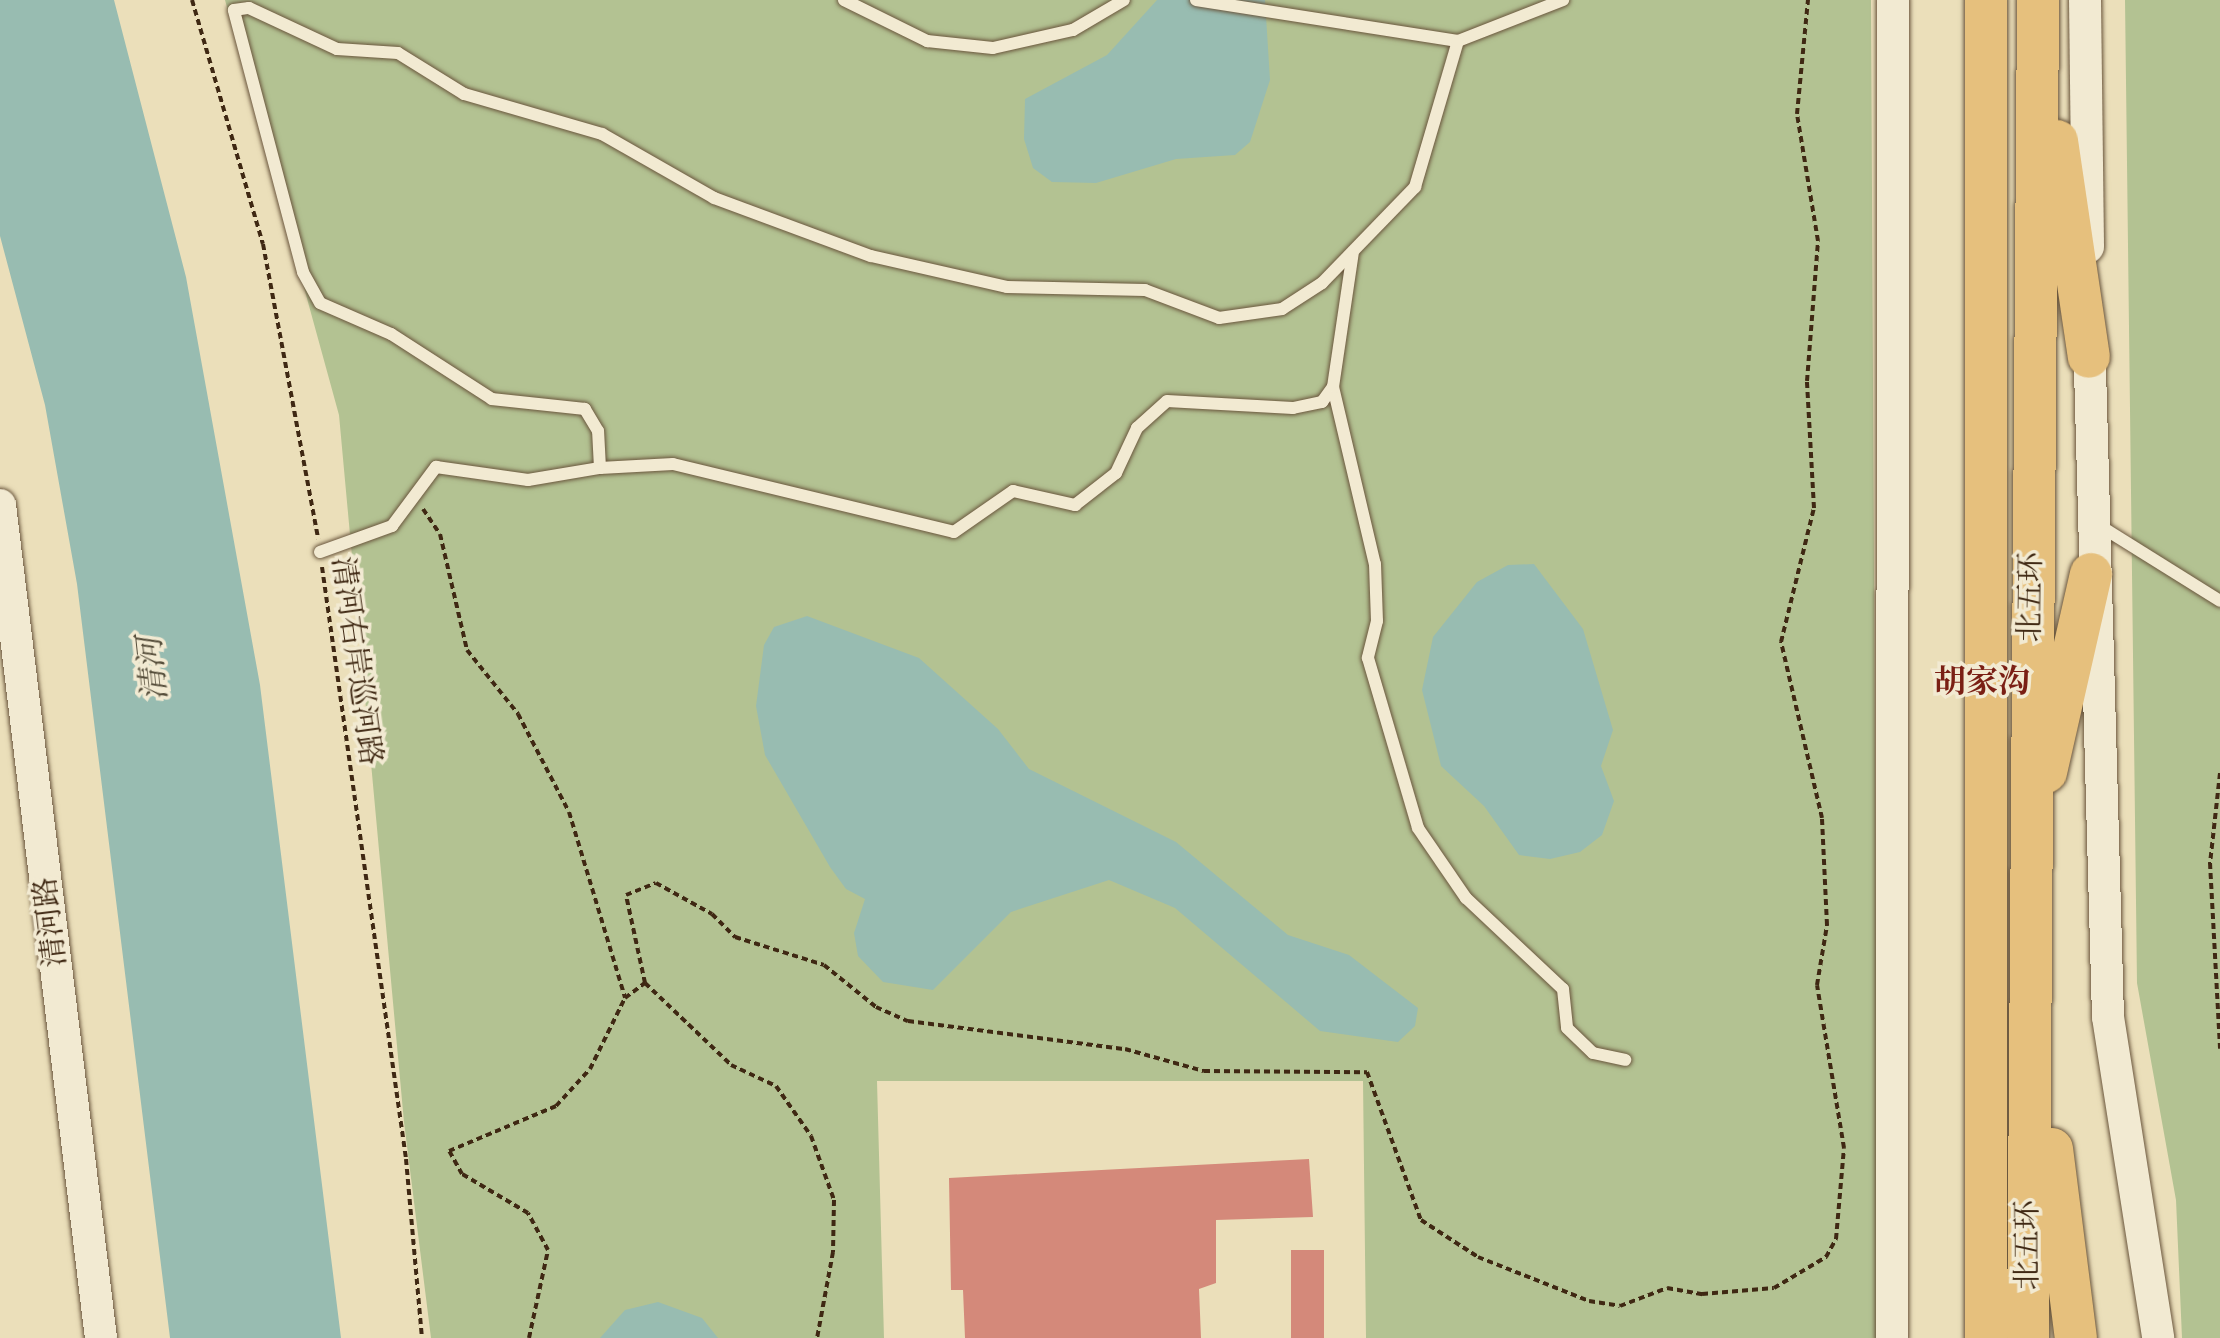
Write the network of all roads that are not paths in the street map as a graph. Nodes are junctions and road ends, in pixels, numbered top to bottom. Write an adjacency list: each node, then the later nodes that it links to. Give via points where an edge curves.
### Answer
1 (844, 0): 2 (lane, via 927,41 993,48 1073,30)
2 (1124, 0)
3 (1196, 0): 9 (lane)
4 (1563, 0): 9 (lane)
5 (1893, 0): 22 (street)
6 (1986, 0): 23 (highway, 北五环)
7 (2085, 0): 11 (street)
8 (2038, 7): 11 (highway); 19 (highway, 北五环)
9 (1458, 41): 10 (lane, via 1415,187)
10 (1353, 252): 12 (lane); 13 (lane, via 1282,309 1219,318 1145,290 1007,287 938,276 727,204 602,134 464,94 398,53 337,49 249,8 234,10 303,272 320,303 391,334 492,399 585,409 598,431)
11 (2089, 357): 15 (street)
12 (1333, 387): 13 (lane, via 1322,402 1293,408 1167,401 1137,428 1116,473 1092,499 1075,505 1013,491 954,532 673,464); 20 (lane, via 1375,564 1377,621 1368,658 1418,828 1466,898 1563,989 1567,1028 1593,1053)
13 (600, 468): 16 (lane, via 528,480 436,467 417,501 392,526)
14 (0, 505): 21 (street, 清河路)
15 (2091, 520): 17 (street); 18 (lane)
16 (320, 552)
17 (2091, 574): 19 (highway); 26 (street, via 2108,1017)
18 (2220, 601)
19 (2028, 868): 24 (highway, 北五环); 25 (highway)
20 (1625, 1060)
21 (101, 1338)
22 (1892, 1338)
23 (1986, 1338)
24 (2028, 1338)
25 (2076, 1338)
26 (2158, 1338)

